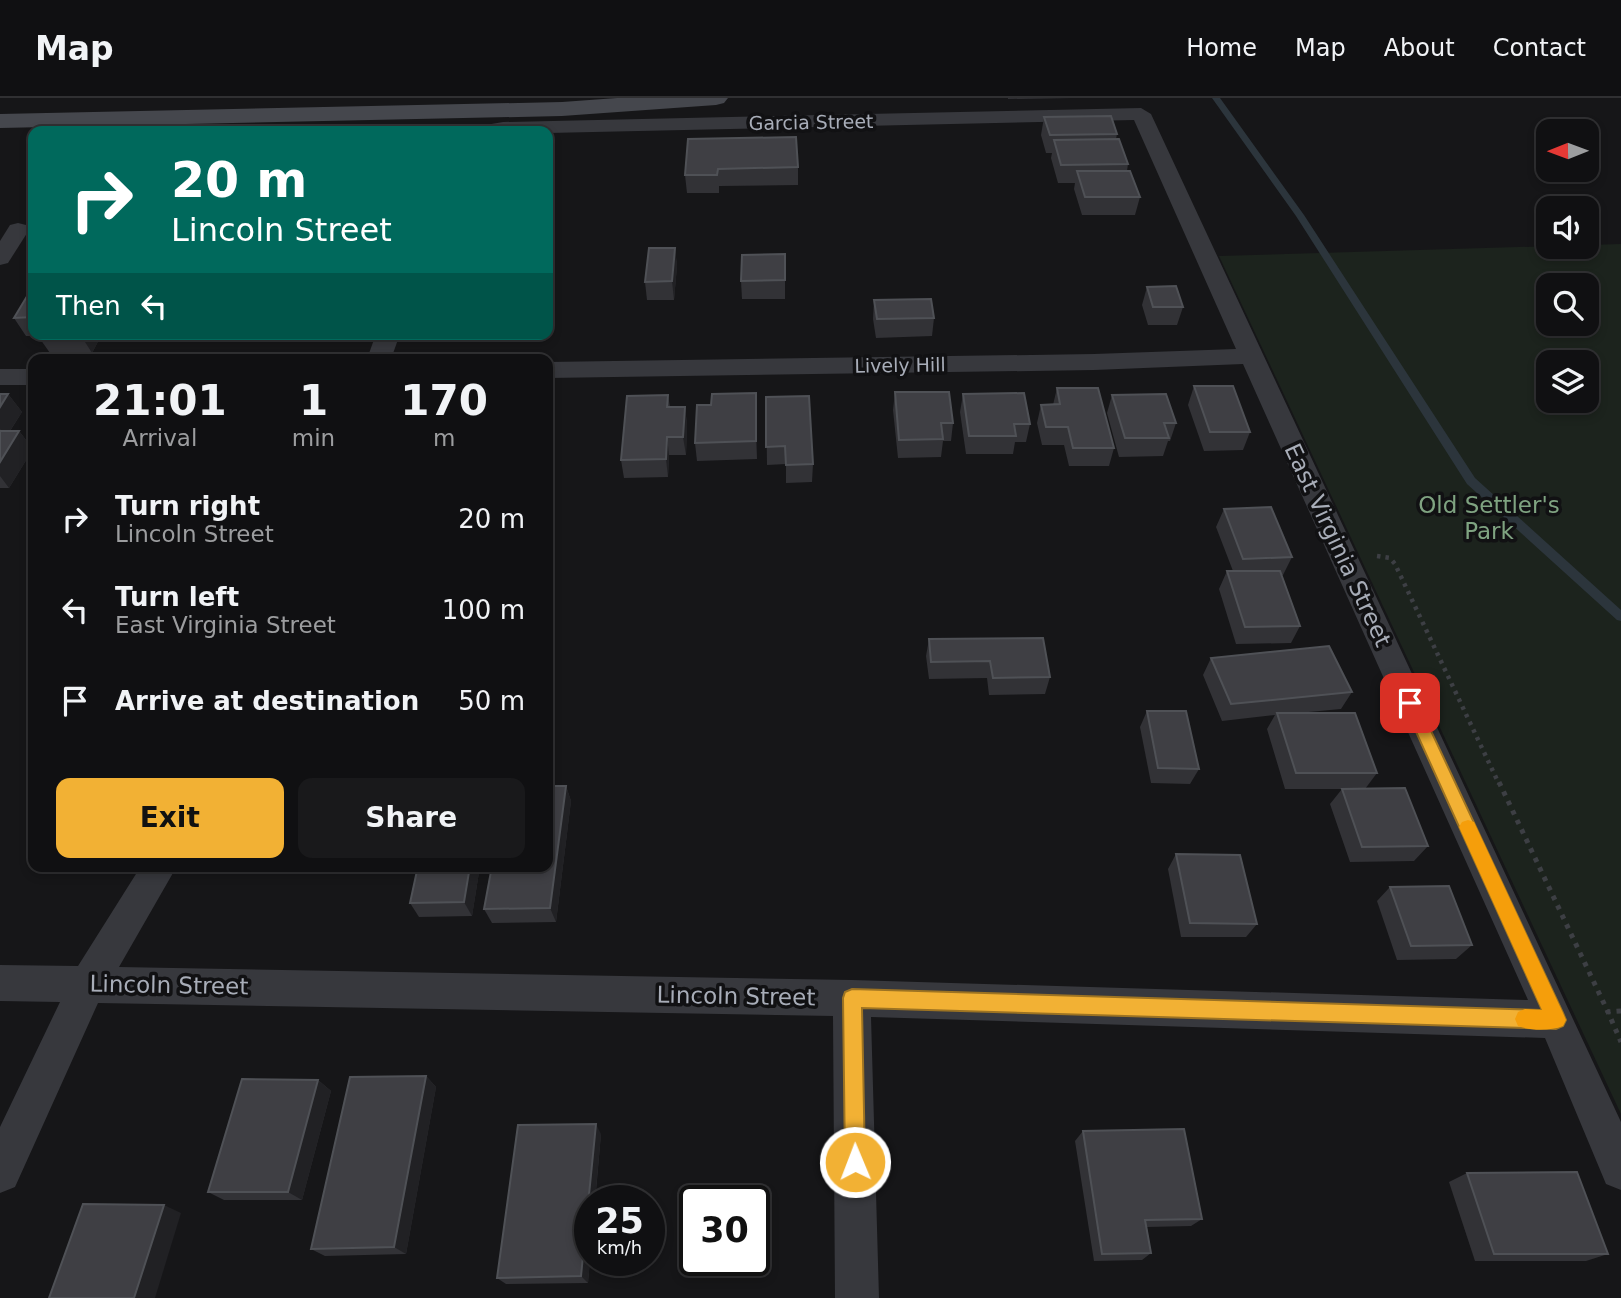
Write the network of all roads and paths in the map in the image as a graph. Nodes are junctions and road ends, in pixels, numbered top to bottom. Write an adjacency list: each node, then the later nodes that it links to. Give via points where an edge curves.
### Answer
1 (716, 98): 3 (main road, via 562,109)
2 (1141, 114): 4 (street, Garcia Street); 7 (street, East Virginia Street)
3 (0, 121)
4 (553, 127)
5 (18, 230): 6 (street)
6 (0, 258)
7 (1251, 356): 8 (street, Lively Hill); 11 (street, East Virginia Street)
8 (553, 370)
9 (0, 377): 10 (street)
10 (28, 377)
11 (1343, 556): 16 (path, via 1383,556 1395,564); 18 (street, East Virginia Street)
12 (156, 872): 14 (street)
13 (0, 983): 14 (street, Lincoln Street)
14 (88, 984): 15 (street, Lincoln Street); 21 (street)
15 (852, 998): 18 (street, Lincoln Street); 22 (street)
16 (1608, 1012): 17 (path); 19 (path)
17 (1621, 1012)
18 (1556, 1020): 20 (street, East Virginia Street)
19 (1621, 1042)
20 (1621, 1169)
21 (0, 1172)
22 (857, 1298)

